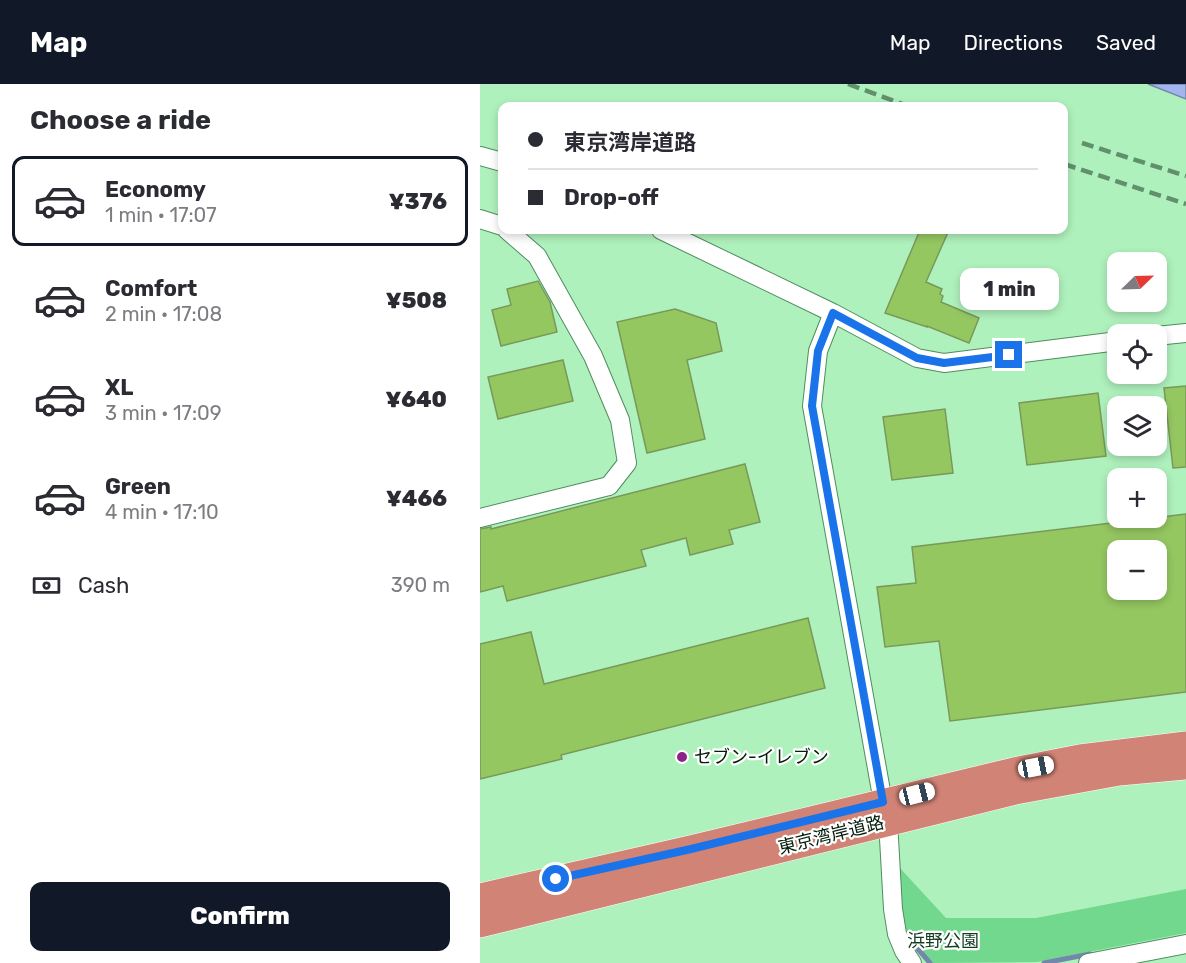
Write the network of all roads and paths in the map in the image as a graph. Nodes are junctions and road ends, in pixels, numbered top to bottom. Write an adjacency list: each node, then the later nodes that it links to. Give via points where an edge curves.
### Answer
1 (480, 156): 2 (street)
2 (498, 161)
3 (480, 219): 4 (street)
4 (498, 225)
5 (512, 234): 11 (street, via 537,256 593,356 620,420 627,463 609,486)
6 (669, 234): 7 (street)
7 (833, 313): 10 (street, via 917,358 944,363); 14 (street, via 818,351 812,406)
8 (1186, 333): 9 (street)
9 (1167, 335)
10 (1107, 342)
11 (480, 518)
12 (1186, 745): 14 (highway, 東京湾岸道路, via 1014,771)
13 (1186, 766): 14 (highway, 東京湾岸道路, via 1072,779)
14 (886, 812): 15 (highway, 東京湾岸道路, via 691,849); 16 (highway, 東京湾岸道路); 18 (street, via 892,909 897,934)
15 (480, 897)
16 (480, 924)
17 (1186, 944): 19 (street)
18 (912, 963)
19 (1088, 963)

